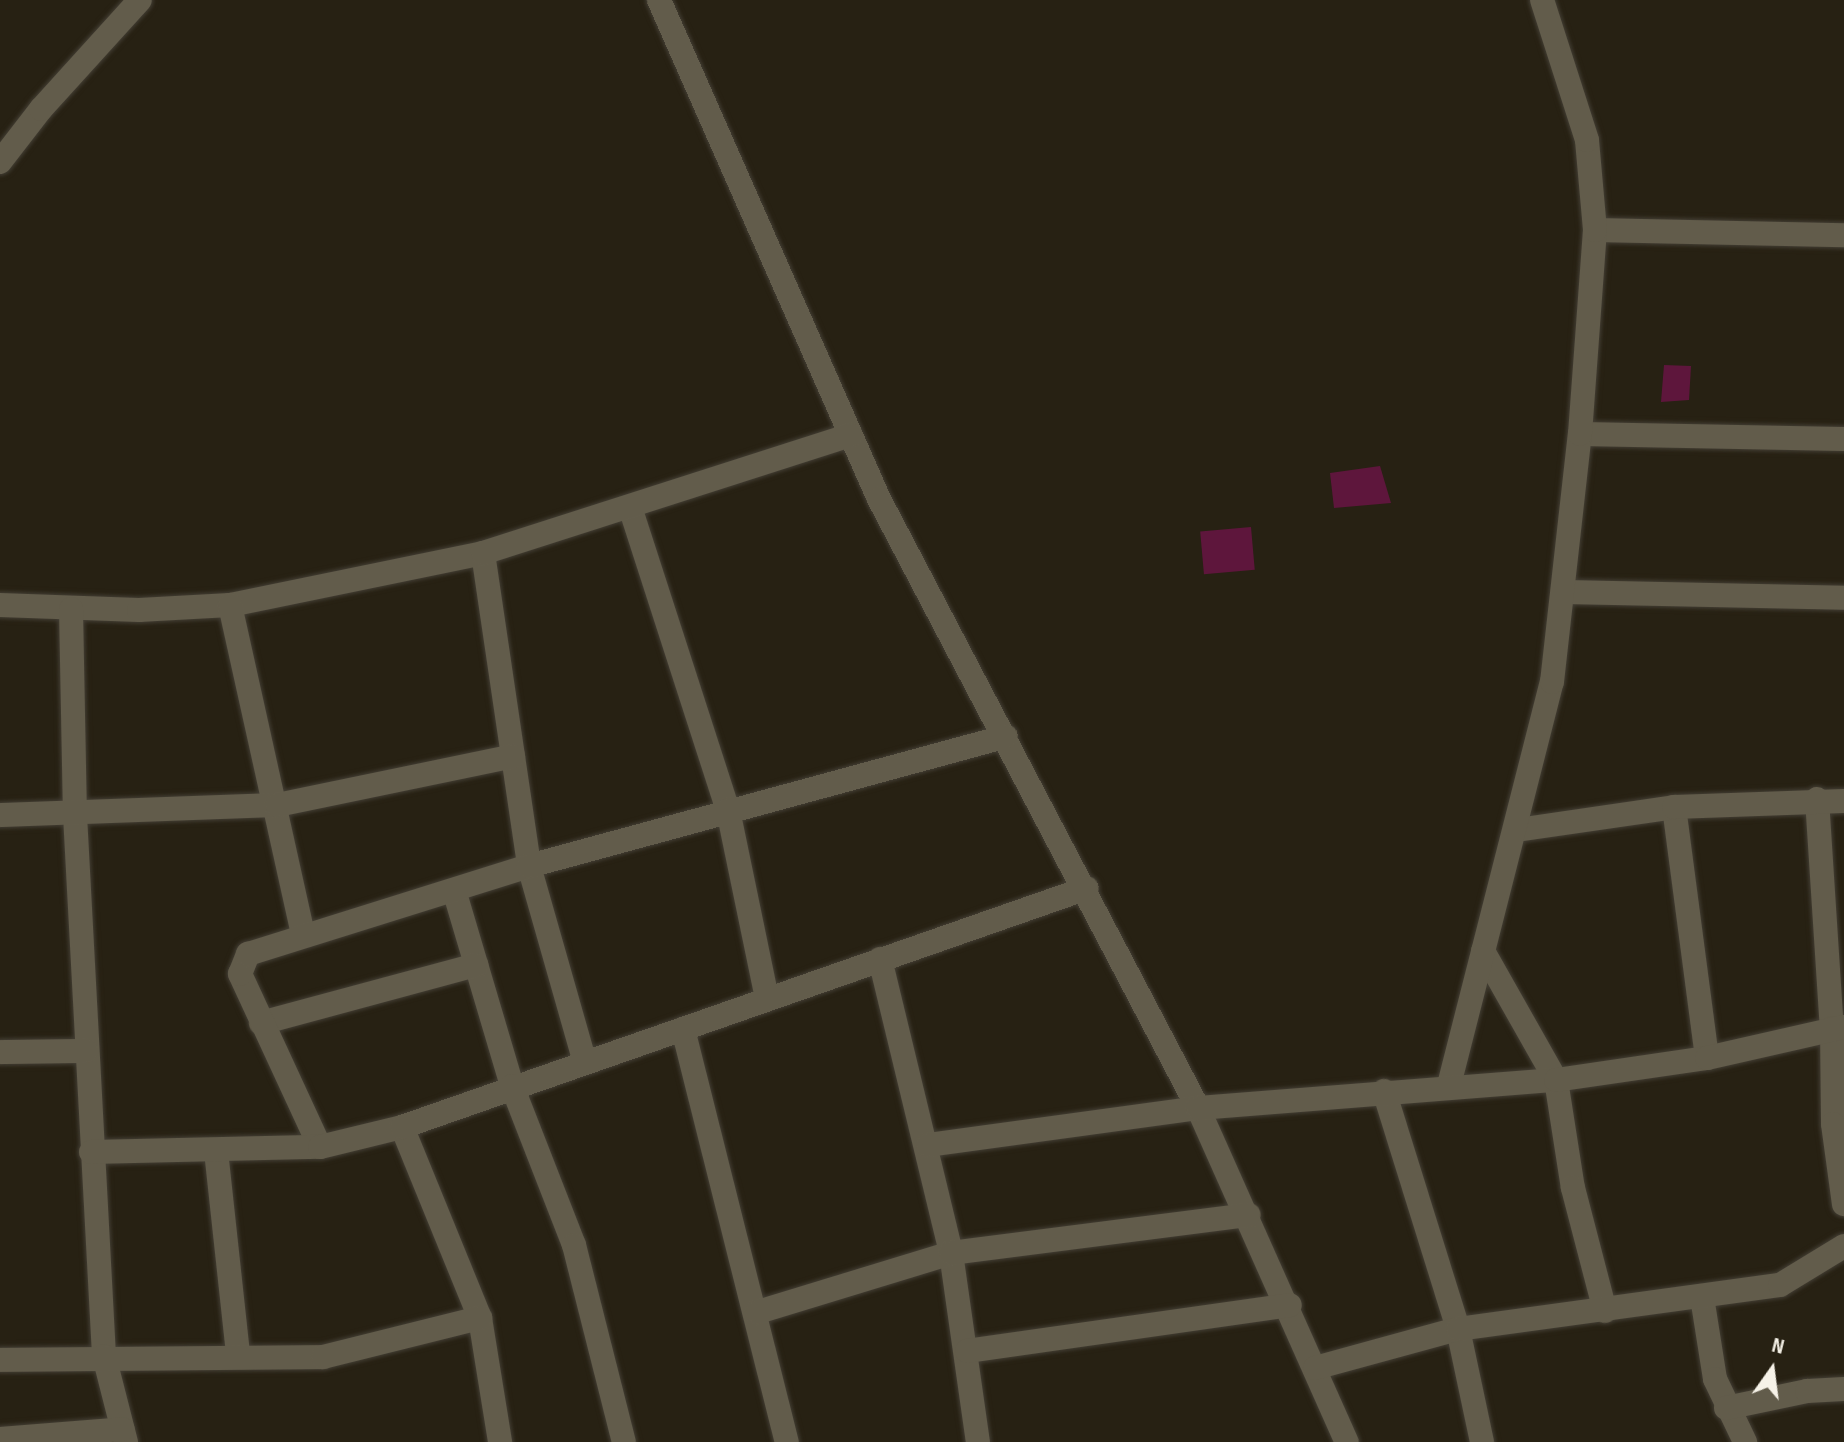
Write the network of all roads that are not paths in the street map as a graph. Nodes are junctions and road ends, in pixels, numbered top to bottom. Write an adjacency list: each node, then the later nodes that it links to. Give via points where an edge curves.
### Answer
1 (140, 0): 4 (street)
2 (659, 0): 8 (street)
3 (1542, 0): 5 (street, via 1587,140)
4 (0, 162)
5 (1595, 230): 6 (street); 7 (street)
6 (1844, 235)
7 (1580, 434): 9 (street); 12 (street)
8 (851, 435): 10 (street); 17 (street)
9 (1844, 439)
10 (630, 507): 11 (street); 23 (street)
11 (483, 553): 15 (street); 18 (street)
12 (1565, 592): 13 (street); 26 (street, via 1552,682)
13 (1844, 598)
14 (0, 605): 16 (street)
15 (230, 605): 16 (street); 21 (street)
16 (71, 609): 25 (street)
17 (1006, 736): 23 (street); 28 (street)
18 (513, 756): 21 (street); 27 (street)
19 (1817, 799): 20 (street); 22 (street); 36 (street)
20 (1844, 801)
21 (277, 805): 25 (street); 30 (street)
22 (1674, 807): 26 (street); 40 (street)
23 (728, 810): 27 (street); 34 (street)
24 (0, 815): 25 (street)
25 (75, 815): 38 (street)
26 (1517, 830): 31 (street)
27 (529, 866): 29 (street); 41 (street)
28 (1087, 888): 32 (street); 46 (street)
29 (454, 890): 30 (street); 33 (street)
30 (303, 935): 35 (street, via 260,948 241,962)
31 (1483, 951): 42 (street); 43 (street)
32 (880, 959): 34 (street); 48 (street)
33 (476, 965): 35 (street); 44 (street)
34 (767, 999): 37 (street)
35 (261, 1023): 49 (street)
36 (1838, 1027): 40 (street); 52 (street, via 1833,1124)
37 (683, 1029): 41 (street); 59 (street)
38 (86, 1051): 39 (street); 51 (street)
39 (0, 1052)
40 (1707, 1058): 42 (street)
41 (585, 1062): 44 (street)
42 (1556, 1080): 43 (street); 58 (street, via 1573,1188)
43 (1449, 1085): 45 (street)
44 (512, 1086): 47 (street); 72 (street, via 574,1245)
45 (1384, 1091): 46 (street); 61 (street)
46 (1198, 1108): 48 (street); 53 (street)
47 (402, 1127): 49 (street); 60 (street)
48 (928, 1145): 55 (street)
49 (320, 1147): 50 (street)
50 (216, 1151): 51 (street); 63 (street)
51 (91, 1152): 64 (street)
52 (1844, 1204)
53 (1249, 1215): 55 (street); 57 (street)
54 (1844, 1246): 56 (street, via 1792,1281)
55 (951, 1253): 59 (street); 62 (street)
56 (1702, 1297): 58 (street); 68 (street, via 1715,1379)
57 (1290, 1305): 62 (street); 66 (street)
58 (1605, 1311): 61 (street)
59 (758, 1312): 73 (street)
60 (480, 1318): 63 (street, via 323,1357); 71 (street)
61 (1458, 1329): 66 (street); 76 (street)
62 (967, 1351): 74 (street)
63 (238, 1355): 64 (street)
64 (104, 1356): 65 (street); 69 (street)
65 (0, 1360)
66 (1315, 1368): 75 (street)
67 (1844, 1389): 68 (street)
68 (1726, 1408): 77 (street)
69 (124, 1435): 70 (street)
70 (0, 1439)
71 (500, 1442)
72 (624, 1442)
73 (787, 1442)
74 (978, 1442)
75 (1347, 1442)
76 (1482, 1442)
77 (1745, 1442)

